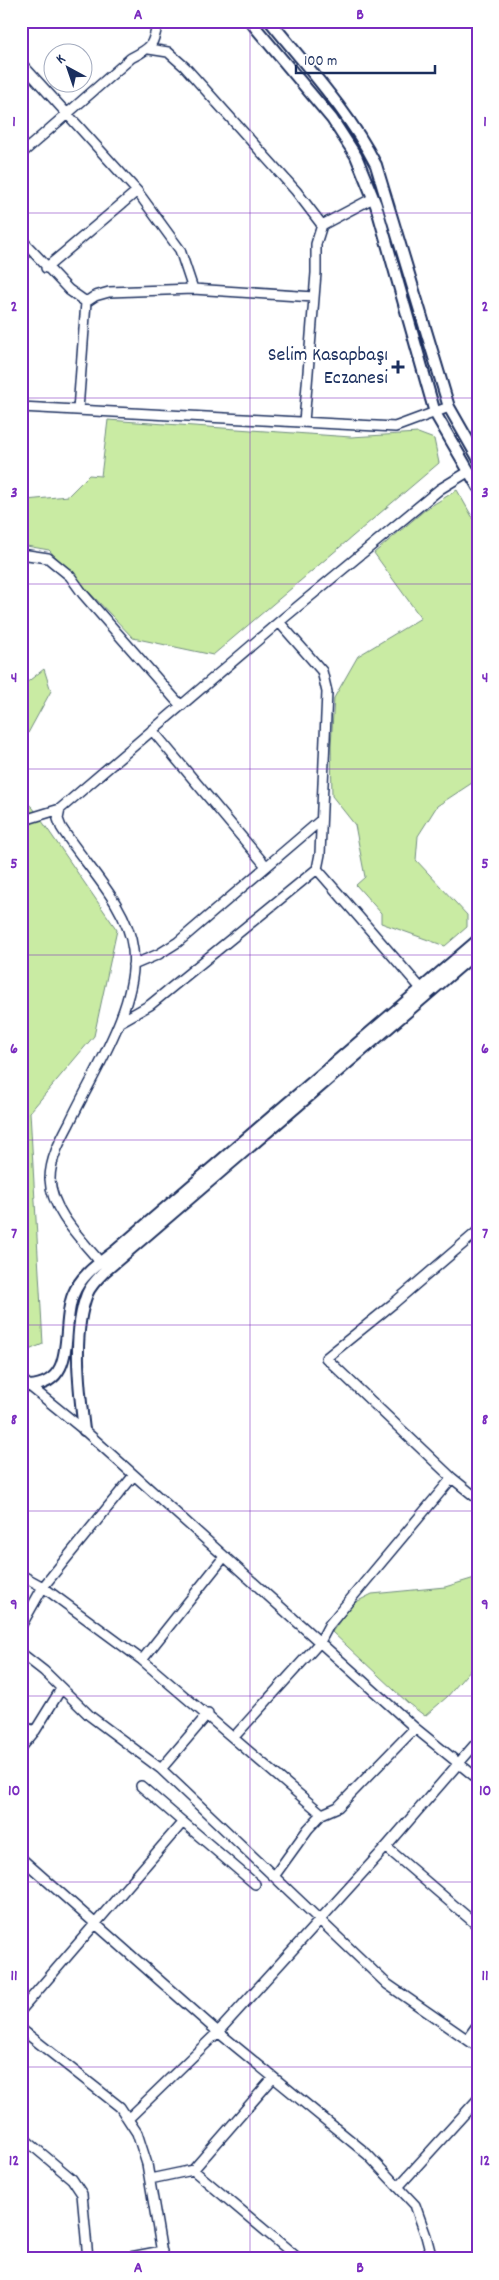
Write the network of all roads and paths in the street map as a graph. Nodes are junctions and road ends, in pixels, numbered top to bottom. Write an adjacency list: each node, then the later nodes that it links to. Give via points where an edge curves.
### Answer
1 (158, 21): 4 (street)
2 (250, 21): 9 (street, via 346,138)
3 (270, 21): 17 (street, via 346,116 376,165)
4 (149, 49): 6 (street, via 131,58); 10 (street, via 168,52 185,67 296,191)
5 (21, 62): 6 (street)
6 (68, 114): 7 (street); 8 (street)
7 (21, 154)
8 (137, 190): 12 (street); 13 (street, via 180,250)
9 (373, 198): 10 (street); 19 (street)
10 (322, 225): 14 (street, via 316,244)
11 (21, 239): 12 (street)
12 (46, 268): 15 (street)
13 (193, 289): 14 (street); 15 (street, via 109,292)
14 (314, 297): 20 (street)
15 (86, 302): 18 (street)
16 (21, 407): 18 (street)
17 (449, 407): 19 (street); 21 (street)
18 (78, 410): 20 (street)
19 (435, 413): 20 (street, via 395,427); 23 (street)
20 (304, 422)
21 (478, 458)
22 (478, 466): 23 (street)
23 (473, 474): 24 (street); 26 (street, via 440,489)
24 (478, 488)
25 (21, 554): 27 (street, via 48,558 70,576)
26 (279, 622): 27 (street); 30 (street, via 322,671 327,692)
27 (181, 706): 28 (street)
28 (152, 730): 29 (street); 32 (street)
29 (60, 809): 31 (street); 36 (street, via 58,819 61,827 123,917 133,949)
30 (321, 820): 32 (street); 33 (street)
31 (21, 821)
32 (266, 866): 36 (street, via 178,942)
33 (317, 869): 37 (street); 38 (street, via 150,1005)
34 (478, 940): 37 (street)
35 (478, 952): 37 (street)
36 (133, 965): 38 (street, via 133,984)
37 (424, 992): 40 (street); 42 (street, via 98,1278 88,1292 80,1316 79,1384)
38 (120, 1022): 40 (street, via 56,1150 50,1179 57,1204)
39 (478, 1231): 44 (street, via 326,1358)
40 (100, 1262): 41 (street, via 86,1273 73,1296 65,1359 52,1379 42,1385)
41 (25, 1382): 42 (street)
42 (84, 1430): 43 (street)
43 (134, 1475): 46 (street); 48 (street)
44 (452, 1478): 45 (street); 50 (street, via 329,1625)
45 (478, 1499)
46 (224, 1557): 50 (street); 52 (street)
47 (21, 1574): 48 (street)
48 (42, 1587): 49 (street); 52 (street)
49 (21, 1626)
50 (320, 1642): 56 (street); 58 (street)
51 (21, 1653): 53 (street)
52 (142, 1660): 54 (street)
53 (61, 1689): 57 (street); 62 (street, via 90,1716)
54 (208, 1714): 58 (street); 62 (street)
55 (21, 1726): 57 (street)
56 (416, 1728): 61 (street); 65 (street, via 338,1807)
57 (35, 1731): 60 (street)
58 (234, 1737): 65 (street)
59 (478, 1741): 61 (street)
60 (21, 1748)
61 (459, 1763): 63 (street); 67 (street)
62 (161, 1769): 69 (street)
63 (478, 1779)
64 (141, 1786): 66 (street)
65 (322, 1814): 69 (street)
66 (182, 1823): 70 (street); 72 (street)
67 (386, 1847): 71 (street); 73 (street)
68 (21, 1858): 72 (street)
69 (275, 1875): 71 (street)
70 (255, 1884)
71 (320, 1918): 77 (street); 78 (street, via 387,1984)
72 (96, 1924): 74 (street); 77 (street)
73 (478, 1926)
74 (21, 2010)
75 (478, 2024): 78 (street)
76 (21, 2029): 82 (street, via 120,2107)
77 (218, 2032): 80 (street); 82 (street)
78 (468, 2038): 79 (street)
79 (478, 2047)
80 (273, 2078): 84 (street); 86 (street, via 367,2154)
81 (478, 2098): 86 (street)
82 (128, 2119): 85 (street, via 137,2133)
83 (21, 2136): 88 (street, via 72,2179 82,2194)
84 (193, 2170): 85 (street); 90 (street)
85 (150, 2179): 87 (street)
86 (398, 2187): 91 (street, via 415,2205)
87 (162, 2255): 89 (street)
88 (88, 2259)
89 (120, 2259)
90 (299, 2259)
91 (432, 2259)

